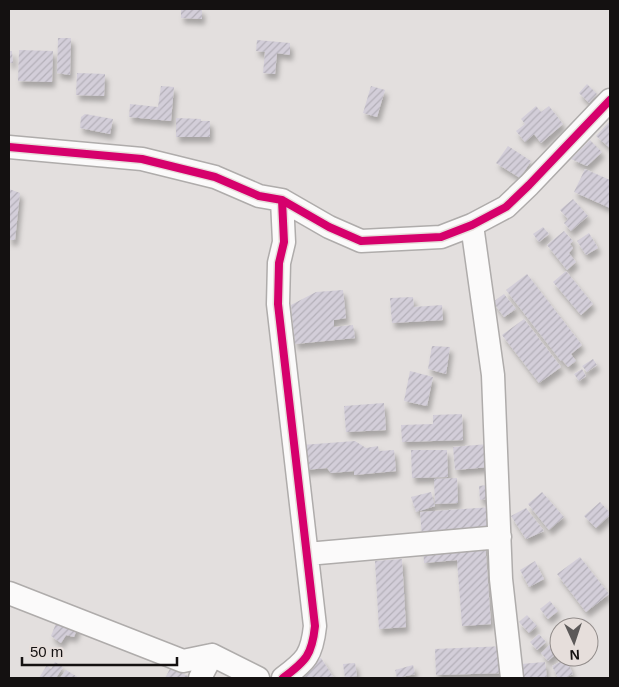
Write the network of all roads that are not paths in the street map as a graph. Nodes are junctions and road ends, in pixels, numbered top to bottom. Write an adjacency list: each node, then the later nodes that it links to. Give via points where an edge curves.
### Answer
1 (610, 100): 4 (street, via 506,207)
2 (9, 147): 3 (street, via 142,159 215,177 259,196)
3 (282, 200): 4 (street, via 361,241 441,237); 6 (street, via 284,242 279,263 278,304)
4 (472, 225): 5 (street, via 493,375)
5 (500, 537): 6 (street); 12 (street, via 501,579)
6 (307, 554): 11 (street, via 315,626 313,645 304,662)
7 (9, 593): 8 (street, via 183,661)
8 (212, 655): 9 (street); 10 (street)
9 (200, 678)
10 (258, 678)
11 (282, 678)
12 (512, 678)

